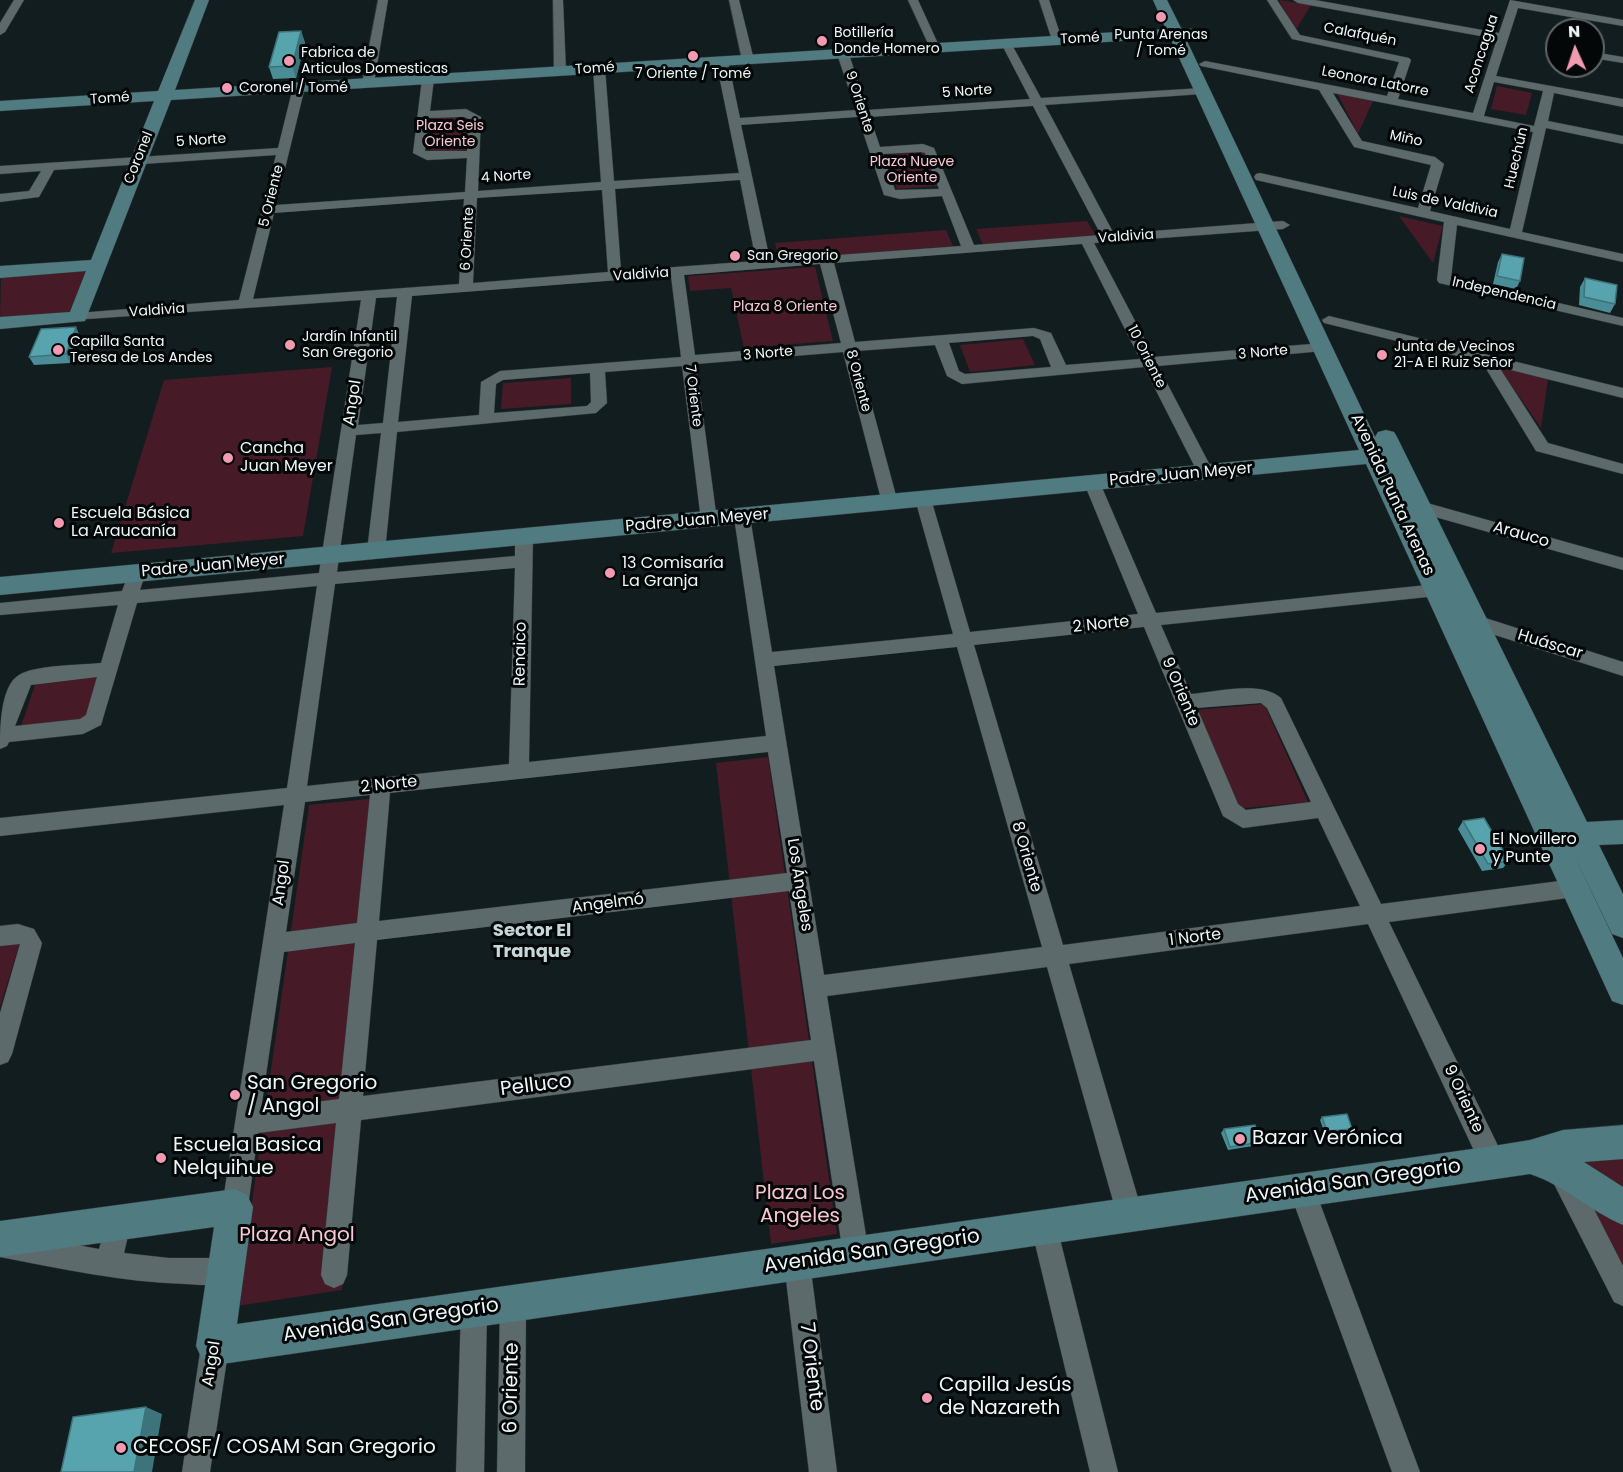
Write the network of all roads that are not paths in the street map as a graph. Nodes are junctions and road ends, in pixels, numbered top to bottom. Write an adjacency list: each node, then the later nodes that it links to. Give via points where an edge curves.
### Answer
1 (19, 0): 17 (street)
2 (202, 0): 38 (main road, Coronel)
3 (383, 0): 33 (street)
4 (558, 0): 30 (street)
5 (734, 0): 25 (street)
6 (913, 0): 22 (street)
7 (1044, 0): 20 (street)
8 (1160, 0): 18 (main road, Avenida Punta Arenas)
9 (1173, 0): 18 (main road, Avenida Punta Arenas)
10 (1272, 0): 39 (street, Calafquén, via 1293,35 1300,39 1405,60)
11 (1298, 0): 13 (street)
12 (1514, 2): 14 (street); 19 (street, Aconcagua)
13 (1331, 3): 19 (street)
14 (1592, 18)
15 (1605, 20): 16 (street)
16 (1623, 23)
17 (0, 32)
18 (1182, 33): 20 (main road, Tomé); 28 (main road, Avenida Punta Arenas); 37 (main road, Avenida Punta Arenas)
19 (1503, 37): 31 (street, Aconcagua)
20 (1057, 40): 21 (main road, Tomé)
21 (1006, 44): 22 (main road, Tomé); 40 (street)
22 (935, 48): 23 (main road, Tomé)
23 (843, 54): 25 (main road, Tomé); 43 (street, 9 Oriente)
24 (1605, 57): 26 (street)
25 (748, 60): 27 (main road, Tomé)
26 (1623, 60)
27 (722, 61): 29 (main road, Tomé); 46 (street)
28 (1204, 64): 35 (street, Leonora Latorre); 56 (main road, Avenida Punta Arenas)
29 (599, 69): 30 (main road, Tomé); 57 (street)
30 (560, 71): 32 (main road, Tomé)
31 (1490, 78): 36 (street); 45 (street, Aconcagua)
32 (428, 79): 33 (main road, Tomé); 44 (street)
33 (368, 83): 34 (main road, Tomé)
34 (299, 87): 38 (main road, Tomé); 49 (street, 5 Oriente)
35 (1324, 88): 39 (street, Leonora Latorre); 62 (street, Miño, via 1356,142 1436,162 1438,167)
36 (1549, 89): 41 (street); 47 (street, Huechún)
37 (1202, 91): 40 (street, 5 Norte); 64 (main road, Avenida Punta Arenas)
38 (164, 96): 42 (main road, Tomé); 52 (main road, Coronel)
39 (1391, 101): 45 (street, Leonora Latorre)
40 (1037, 102): 43 (street, 5 Norte); 66 (street)
41 (1623, 103)
42 (0, 106)
43 (863, 113): 46 (street, 5 Norte); 50 (street, 9 Oriente)
44 (423, 116): 51 (street, 6 Oriente, via 474,115); 51 (street, via 420,154)
45 (1477, 118): 47 (street, Leonora Latorre)
46 (734, 122): 55 (street)
47 (1540, 127): 48 (street, Leonora Latorre); 65 (street, Huechún)
48 (1623, 140)
49 (283, 151): 52 (street, 5 Norte); 61 (street, 5 Oriente)
50 (876, 151): 58 (street, 9 Oriente, via 929,150); 58 (street, 9 Oriente, via 892,194)
51 (473, 154): 59 (street, 6 Oriente)
52 (138, 161): 53 (street, 5 Norte); 71 (main road, Coronel)
53 (50, 167): 54 (street, 5 Norte); 60 (street, via 34,194)
54 (0, 170)
55 (746, 176): 57 (street, 4 Norte); 72 (street)
56 (1260, 177): 62 (street, Luis de Valdivia); 64 (main road, Avenida Punta Arenas)
57 (608, 185): 59 (street, 4 Norte); 75 (street)
58 (946, 192): 68 (street, 9 Oriente)
59 (471, 195): 61 (street, 4 Norte); 76 (street, 6 Oriente)
60 (0, 198)
61 (269, 209): 79 (street, 5 Oriente)
62 (1423, 213): 63 (street, Luis de Valdivia)
63 (1451, 220): 65 (street, Luis de Valdivia); 82 (street, Independencia, via 1444,280)
64 (1274, 226): 66 (street, Valdivia); 81 (main road, Avenida Punta Arenas); 86 (main road, Avenida Punta Arenas)
65 (1515, 234): 69 (street, Luis de Valdivia)
66 (1110, 238): 67 (street, Valdivia)
67 (1086, 240): 68 (street, Valdivia); 89 (street, 10 Oriente)
68 (969, 249): 70 (street, Valdivia)
69 (1623, 258)
70 (826, 260): 72 (street, Valdivia); 85 (street, 8 Oriente)
71 (97, 265): 73 (main road); 80 (main road, Coronel)
72 (764, 265): 74 (street, Valdivia)
73 (0, 272)
74 (677, 272): 75 (street, Valdivia); 88 (street, 7 Oriente)
75 (615, 277): 76 (street, Valdivia)
76 (466, 288): 77 (street, Valdivia)
77 (405, 292): 78 (street, Valdivia); 94 (street)
78 (369, 295): 79 (street, Valdivia); 95 (street, Angol)
79 (245, 304): 80 (street, Valdivia)
80 (78, 317): 83 (main road, Valdivia)
81 (1329, 320): 87 (street); 96 (main road, Avenida Punta Arenas)
82 (1623, 322)
83 (0, 323)
84 (940, 339): 85 (street, 3 Norte); 91 (street, 3 Norte, via 1038,332 1046,336); 91 (street, 3 Norte, via 957,378)
85 (849, 347): 88 (street, 3 Norte); 101 (street, 8 Oriente)
86 (1323, 347): 89 (street, 3 Norte); 96 (main road, Avenida Punta Arenas)
87 (1487, 359): 92 (street); 97 (street, via 1537,441 1551,451)
88 (688, 360): 90 (street, 3 Norte); 104 (street, 7 Oriente)
89 (1149, 363): 91 (street, 3 Norte); 98 (street, 10 Oriente)
90 (597, 368): 93 (street, 3 Norte, via 492,378); 93 (street, via 599,403 591,410)
91 (1060, 370)
92 (1623, 393)
93 (486, 419): 94 (street)
94 (390, 428): 95 (street); 106 (street)
95 (348, 431): 107 (street, Angol)
96 (1384, 455): 98 (main road, Padre Juan Meyer); 102 (main road, Avenida Punta Arenas); 113 (main road, Avenida Punta Arenas)
97 (1623, 469)
98 (1206, 473): 99 (main road, Padre Juan Meyer)
99 (1092, 483): 100 (main road, Padre Juan Meyer); 116 (street, 9 Oriente)
100 (923, 500): 101 (main road, Padre Juan Meyer); 118 (street, 8 Oriente)
101 (890, 503): 103 (main road, Padre Juan Meyer)
102 (1420, 507): 109 (street, Arauco); 117 (main road, Avenida Punta Arenas)
103 (742, 517): 104 (main road, Padre Juan Meyer); 119 (street, Los Ángeles)
104 (709, 520): 105 (main road, Padre Juan Meyer)
105 (524, 537): 106 (main road, Padre Juan Meyer); 108 (street, Renaico)
106 (376, 551): 107 (main road, Padre Juan Meyer)
107 (330, 555): 110 (main road, Padre Juan Meyer); 111 (street, Angol)
108 (523, 561): 111 (street, Padre Juan Meyer); 125 (street, Renaico)
109 (1623, 564)
110 (136, 574): 112 (main road, Padre Juan Meyer); 114 (street)
111 (327, 580): 114 (street, Padre Juan Meyer); 127 (street, Angol)
112 (0, 586)
113 (1437, 590): 116 (street, 2 Norte); 131 (main road, Avenida Punta Arenas)
114 (130, 597): 115 (street, Padre Juan Meyer); 120 (street)
115 (0, 609)
116 (1150, 620): 118 (street, 2 Norte); 122 (street, 9 Oriente)
117 (1476, 622): 121 (street, Huáscar); 131 (main road, Avenida Punta Arenas)
118 (963, 639): 119 (street, 2 Norte); 139 (street, 8 Oriente)
119 (764, 660): 124 (street, Los Ángeles)
120 (109, 669): 123 (street, via 91,723); 123 (street, via 24,680)
121 (1623, 669)
122 (1185, 702): 128 (street, 9 Oriente, via 1268,697); 128 (street, 9 Oriente, via 1233,814 1243,819)
123 (1, 738)
124 (777, 743): 125 (street, 2 Norte); 132 (street, Los Ángeles)
125 (519, 771): 126 (street, 2 Norte)
126 (381, 786): 127 (street, 2 Norte); 136 (street)
127 (295, 795): 129 (street, 2 Norte); 138 (street, Angol)
128 (1324, 809): 134 (street, 9 Oriente)
129 (0, 827)
130 (1623, 832): 131 (main road)
131 (1569, 844): 133 (main road, Avenida Punta Arenas); 135 (main road, Avenida Punta Arenas)
132 (799, 881): 136 (street, Angelmó); 140 (street, Los Ángeles)
133 (1575, 888): 134 (street, 1 Norte); 141 (main road, Avenida Punta Arenas)
134 (1375, 914): 139 (street, 1 Norte); 148 (street, 9 Oriente)
135 (1623, 925)
136 (367, 932): 138 (street, Angelmó); 144 (street)
137 (0, 936): 143 (street, via 23,934 31,943)
138 (273, 943): 145 (street, Angol)
139 (1055, 956): 140 (street, 1 Norte); 152 (street, 8 Oriente)
140 (815, 987): 142 (street, Los Ángeles)
141 (1623, 991)
142 (824, 1049): 144 (street, Pelluco); 157 (street, Los Ángeles)
143 (0, 1054)
144 (350, 1110): 145 (street, Pelluco); 161 (street)
145 (247, 1123): 150 (street, Angol)
146 (1623, 1142): 147 (main road, Avenida San Gregorio, via 1563,1147)
147 (1544, 1162): 148 (main road, Avenida San Gregorio); 151 (main road); 162 (street)
148 (1493, 1163): 149 (main road, Avenida San Gregorio)
149 (1302, 1190): 152 (main road, Avenida San Gregorio); 171 (street)
150 (235, 1207): 153 (main road); 160 (main road, Angol)
151 (1623, 1207)
152 (1130, 1215): 154 (main road, Avenida San Gregorio)
153 (118, 1223): 155 (main road); 159 (street)
154 (1044, 1227): 157 (main road, Avenida San Gregorio); 170 (street)
155 (0, 1239)
156 (0, 1244): 159 (street)
157 (856, 1254): 158 (main road, Avenida San Gregorio)
158 (797, 1263): 163 (main road, Avenida San Gregorio); 169 (street, 7 Oriente)
159 (108, 1265): 160 (street)
160 (226, 1271): 165 (main road, Angol)
161 (334, 1275)
162 (1623, 1293)
163 (513, 1304): 164 (main road, Avenida San Gregorio); 168 (street, 6 Oriente)
164 (474, 1309): 165 (main road, Avenida San Gregorio); 167 (street)
165 (215, 1346): 166 (street, Angol)
166 (196, 1472)
167 (470, 1472)
168 (511, 1472)
169 (824, 1472)
170 (1104, 1472)
171 (1406, 1472)

